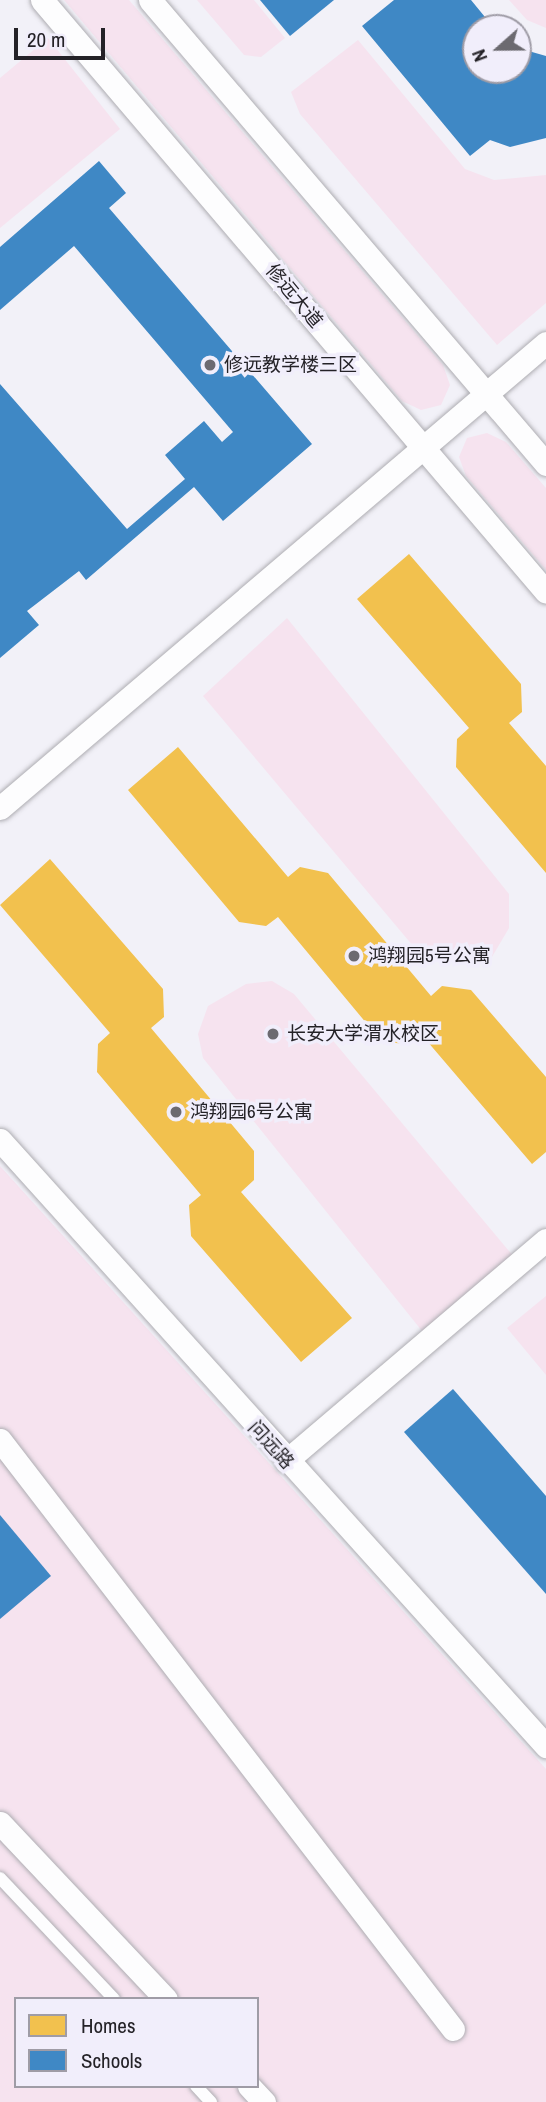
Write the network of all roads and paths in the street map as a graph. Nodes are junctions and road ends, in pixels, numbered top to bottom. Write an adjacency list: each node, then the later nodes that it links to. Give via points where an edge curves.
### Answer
1 (42, 0): 5 (street, 修远大道)
2 (150, 0): 4 (street)
3 (546, 343): 4 (street)
4 (486, 394): 5 (street); 6 (street)
5 (422, 448): 7 (street, 修远大道); 8 (street)
6 (546, 464)
7 (546, 592)
8 (0, 808)
9 (0, 1140): 12 (street, 问远路)
10 (546, 1240): 12 (street)
11 (0, 1440): 18 (street)
12 (286, 1461): 13 (street, 问远路)
13 (546, 1746)
14 (0, 1823): 17 (street)
15 (0, 1878): 16 (lane)
16 (112, 1997)
17 (164, 1997)
18 (453, 2029)
19 (198, 2088): 21 (lane)
20 (251, 2088): 22 (street)
21 (211, 2102)
22 (264, 2102)

